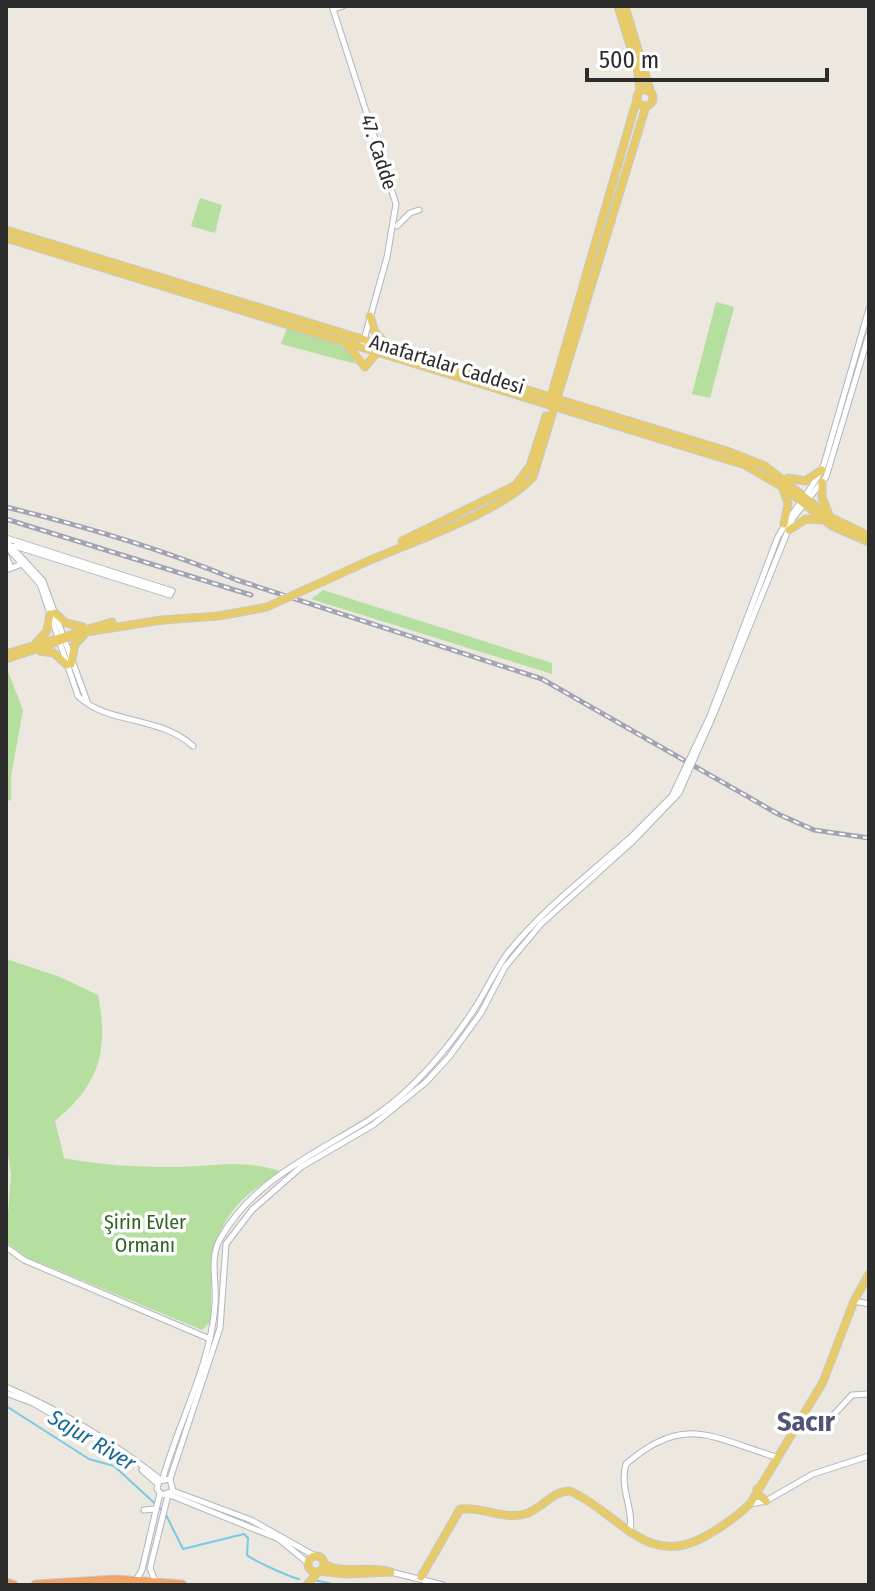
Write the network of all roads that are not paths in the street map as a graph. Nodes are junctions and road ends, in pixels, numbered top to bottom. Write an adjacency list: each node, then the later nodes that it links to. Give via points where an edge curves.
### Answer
1 (343, 6): 4 (street)
2 (618, 6): 6 (main road, via 638,72)
3 (625, 6): 5 (main road)
4 (333, 8): 10 (street, 47. Cadde, via 395,200)
5 (651, 93): 6 (main road); 7 (main road)
6 (638, 95): 7 (main road); 19 (main road)
7 (646, 106): 21 (main road)
8 (419, 210): 10 (street)
9 (6, 230): 16 (main road, Anafartalar Caddesi)
10 (394, 230): 13 (street, 47. Cadde)
11 (6, 238): 15 (main road, Anafartalar Caddesi)
12 (869, 309): 25 (street)
13 (370, 316): 16 (street, 47. Cadde); 17 (main road, via 375,332)
14 (869, 334): 27 (street)
15 (344, 342): 16 (main road, Anafartalar Caddesi); 18 (main road, via 365,367)
16 (363, 342): 17 (main road, Anafartalar Caddesi); 18 (main road, Anafartalar Caddesi)
17 (388, 345): 20 (main road, Anafartalar Caddesi)
18 (378, 351): 20 (main road, Anafartalar Caddesi)
19 (553, 386): 20 (main road); 21 (main road)
20 (535, 396): 21 (main road, Anafartalar Caddesi); 23 (main road)
21 (553, 401): 22 (main road, Anafartalar Caddesi); 23 (main road); 24 (main road); 26 (main road, Anafartalar Caddesi, via 727,451)
22 (566, 410): 24 (main road); 28 (main road, Anafartalar Caddesi, via 745,465)
23 (546, 418): 37 (main road, via 530,466 516,485)
24 (548, 431): 37 (main road, via 540,462 520,491)
25 (822, 470): 26 (main road, via 805,481); 29 (street)
26 (778, 474): 29 (main road, Anafartalar Caddesi)
27 (822, 482): 29 (street); 30 (main road)
28 (783, 487): 29 (main road, Anafartalar Caddesi); 31 (main road)
29 (804, 500): 30 (main road, Anafartalar Caddesi); 31 (street)
30 (826, 518): 31 (main road); 32 (main road, Anafartalar Caddesi)
31 (787, 527): 48 (street, bridge, via 712,716 672,796)
32 (869, 539)
33 (6, 542): 34 (street); 35 (street, via 172,591 170,595); 38 (street)
34 (14, 546): 35 (street); 39 (street)
35 (39, 553): 39 (street)
36 (6, 556): 40 (street)
37 (365, 561): 42 (main road, bridge, via 265,602)
38 (22, 564): 40 (street); 41 (street, via 40,584)
39 (30, 564): 41 (street, via 43,581)
40 (8, 568)
41 (53, 613): 42 (main road); 43 (street); 44 (main road, via 47,631)
42 (86, 630): 43 (main road); 46 (main road)
43 (61, 638): 44 (main road); 46 (street)
44 (32, 648): 45 (main road); 46 (main road, via 54,653)
45 (6, 657)
46 (69, 665): 47 (street, via 90,705 169,728)
47 (193, 746)
48 (631, 840): 53 (street, via 519,940 421,1077 369,1120 303,1156 233,1220 214,1253); 59 (street, via 541,924 426,1082 373,1125 301,1167 252,1210 226,1244 220,1328)
49 (6, 1247): 53 (street, via 24,1260)
50 (869, 1274): 51 (main road)
51 (854, 1301): 52 (street); 56 (main road, via 823,1382)
52 (869, 1304)
53 (210, 1339): 59 (street)
54 (6, 1390): 59 (street, via 45,1405 118,1446)
55 (869, 1394): 56 (street, via 852,1395 827,1422 816,1425)
56 (802, 1416): 58 (main road)
57 (869, 1456): 63 (street, via 813,1474)
58 (776, 1457): 60 (main road); 67 (street, via 700,1432 667,1439 626,1464 623,1489)
59 (163, 1480): 61 (street); 62 (street)
60 (757, 1489): 63 (main road); 64 (main road)
61 (170, 1494): 62 (street); 68 (street, via 251,1520); 70 (street, via 279,1539); 75 (street, via 150,1568)
62 (159, 1496): 65 (street)
63 (766, 1501): 64 (street)
64 (750, 1504): 67 (main road, via 684,1546 655,1546)
65 (156, 1509): 66 (street); 74 (street)
66 (144, 1510)
67 (630, 1530): 73 (main road, via 570,1491 519,1515 460,1509)
68 (315, 1556): 69 (main road); 70 (main road)
69 (324, 1564): 71 (main road); 72 (main road)
70 (309, 1566): 71 (main road); 80 (main road)
71 (319, 1571): 72 (main road); 80 (main road)
72 (391, 1572): 73 (street)
73 (421, 1577): 81 (street)
74 (136, 1581): 75 (highway); 78 (highway)
75 (155, 1582): 79 (highway)
76 (6, 1583): 77 (highway)
77 (13, 1585)
78 (36, 1585)
79 (182, 1585)
80 (304, 1585)
81 (443, 1585)

